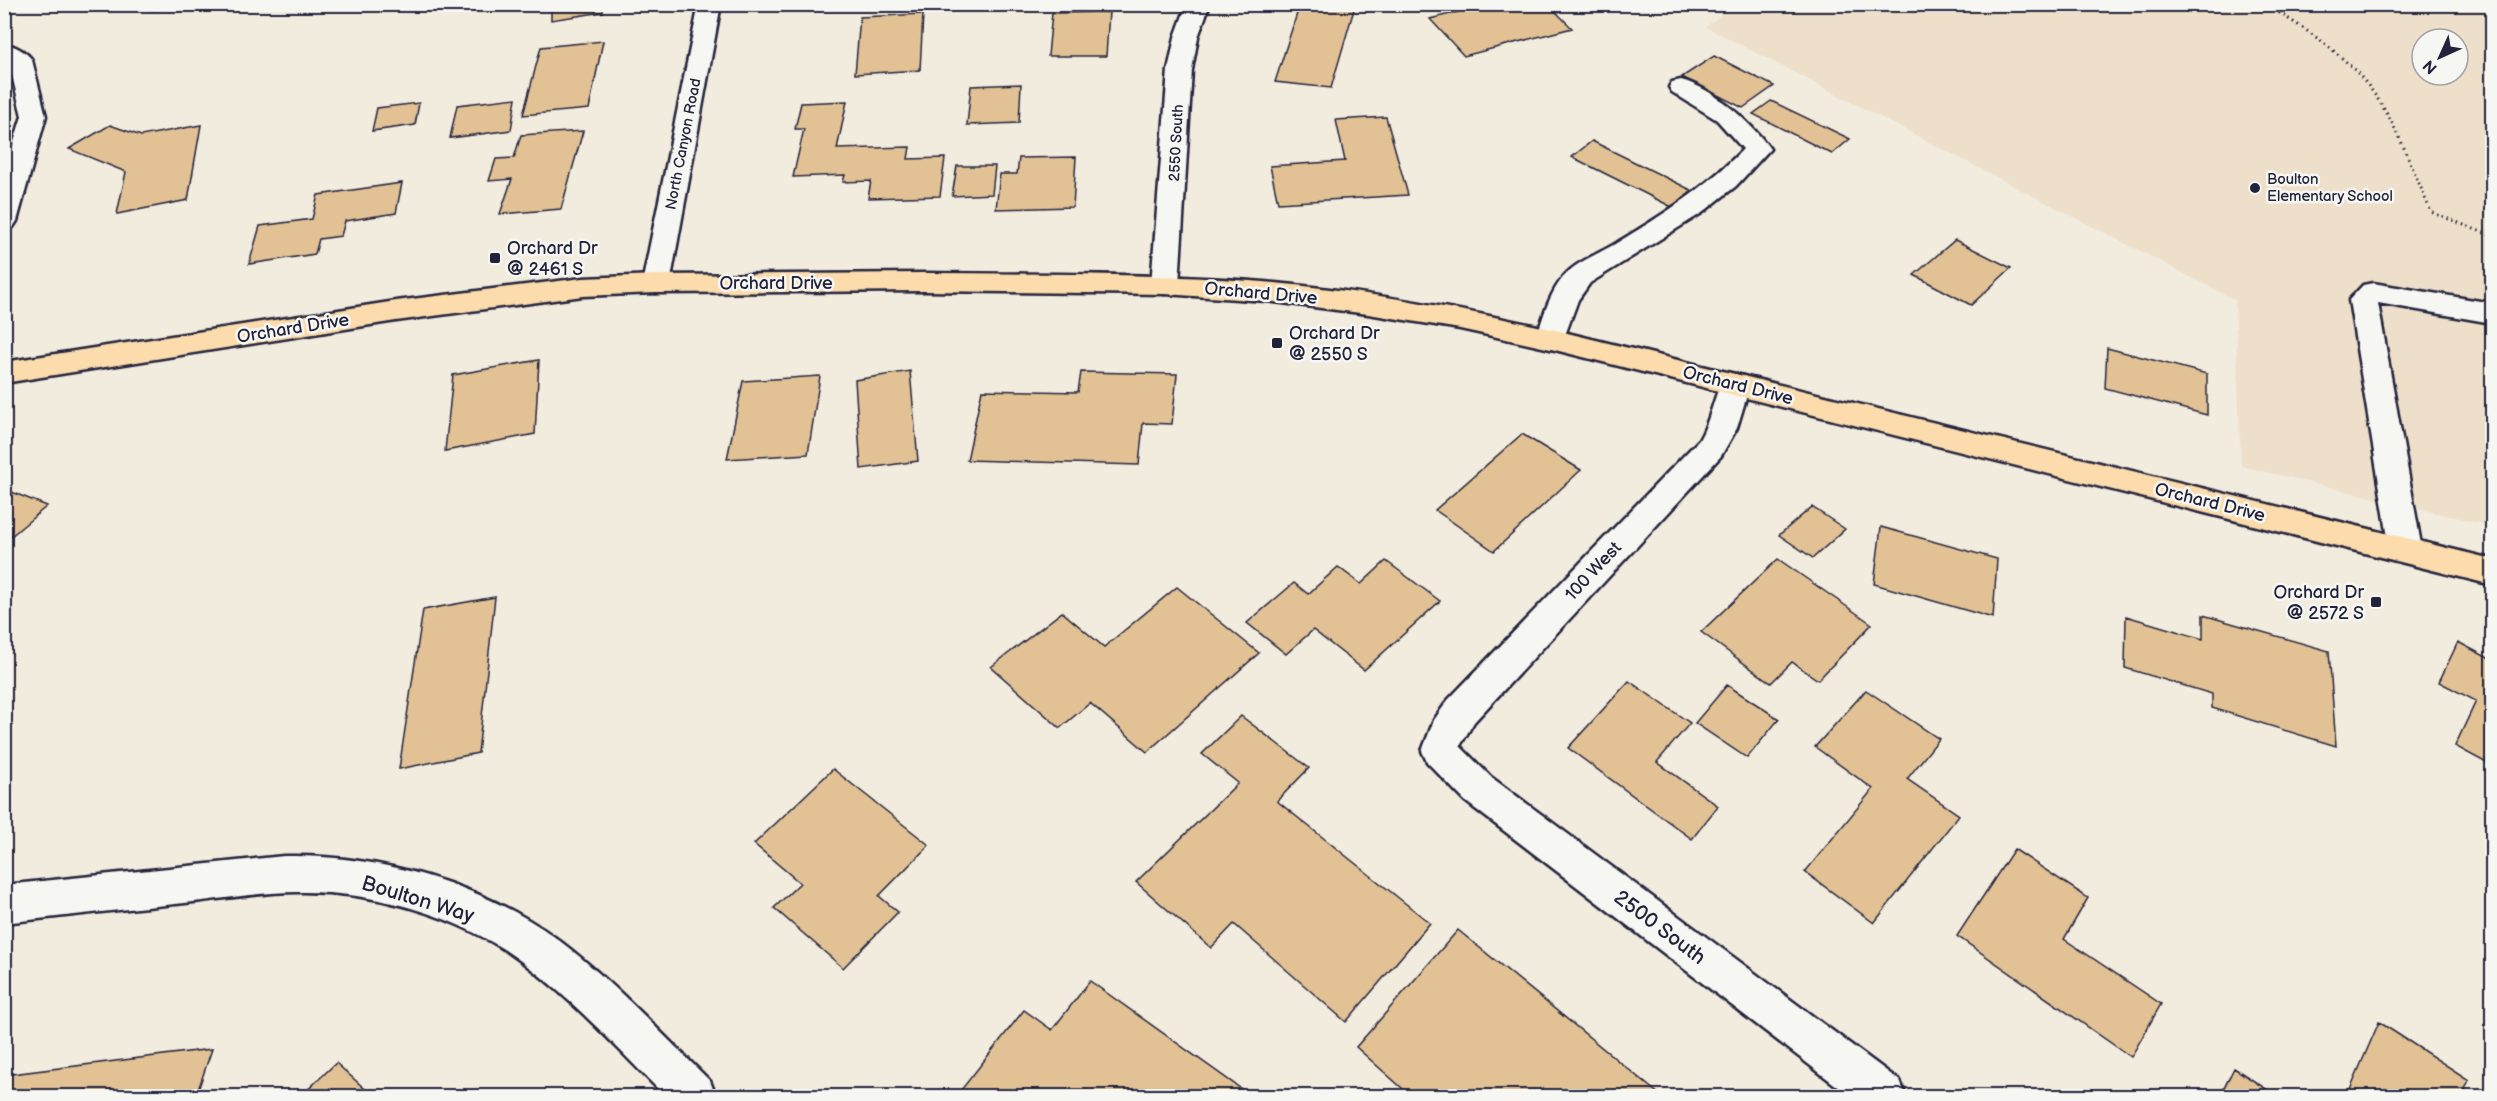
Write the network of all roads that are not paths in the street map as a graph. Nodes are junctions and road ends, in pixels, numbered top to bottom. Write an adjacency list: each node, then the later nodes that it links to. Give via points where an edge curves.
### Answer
1 (710, 4): 6 (street, North Canyon Road)
2 (1199, 4): 7 (street, 2550 South, via 1180,58)
3 (4, 50): 5 (street, via 20,60 34,116)
4 (1681, 87): 9 (street, via 1726,115 1757,149 1710,195 1577,278)
5 (4, 221)
6 (656, 284): 7 (main road, Orchard Drive); 10 (main road, Orchard Drive, via 583,287 408,310)
7 (1165, 285): 9 (main road, Orchard Drive, via 1368,304)
8 (2492, 313): 12 (street, via 2373,292 2363,300)
9 (1551, 339): 11 (main road, Orchard Drive)
10 (4, 373)
11 (1735, 385): 12 (main road, Orchard Drive); 14 (street, 100 West, via 1722,428 1710,448 1461,711 1447,731)
12 (2406, 550): 13 (main road, Orchard Drive)
13 (2493, 572)
14 (1440, 751): 17 (street, 2500 South, via 1478,789)
15 (4, 904): 16 (street, Boulton Way, via 248,877 315,874 378,883 437,900 492,922 540,950)
16 (695, 1096)
17 (1885, 1096)

